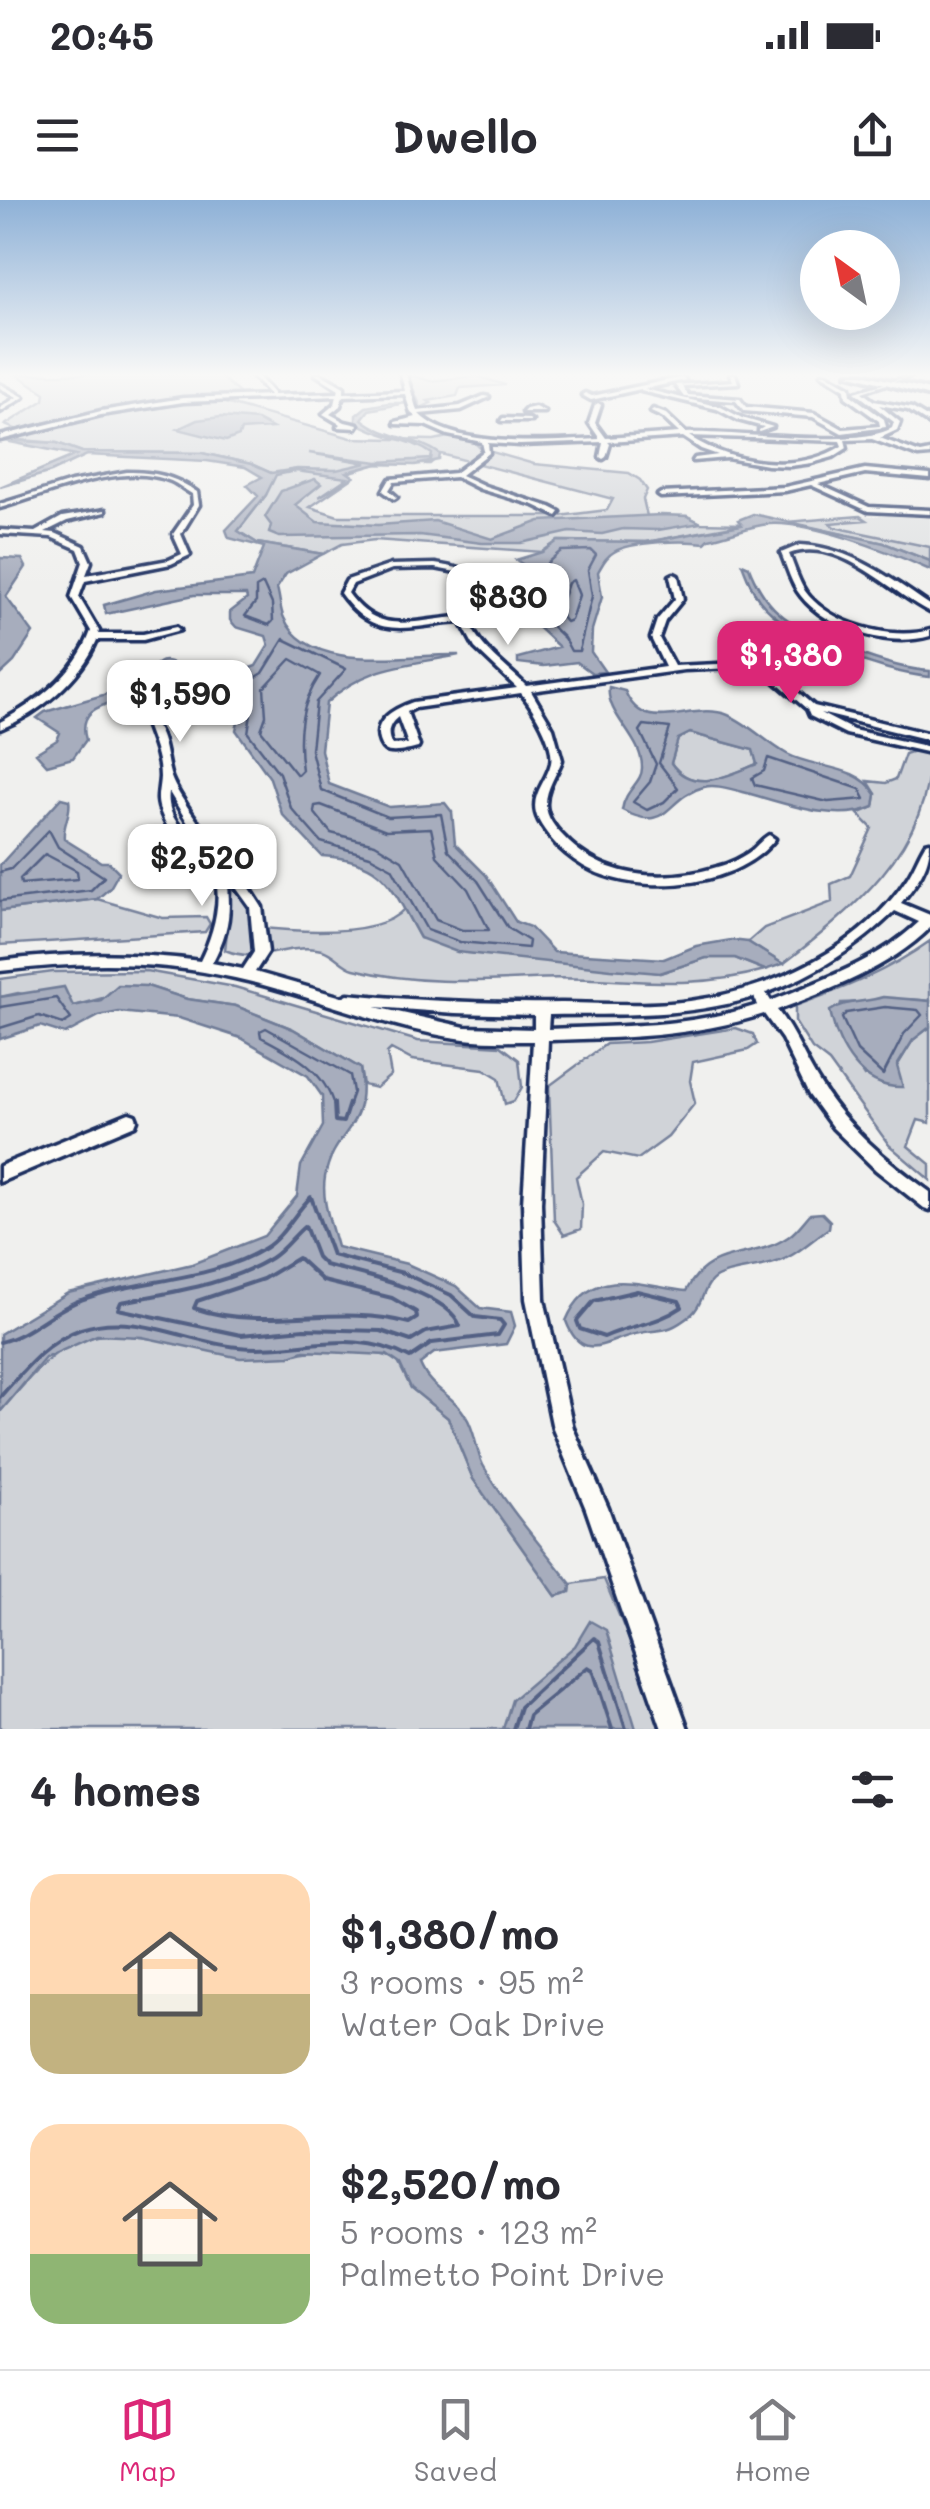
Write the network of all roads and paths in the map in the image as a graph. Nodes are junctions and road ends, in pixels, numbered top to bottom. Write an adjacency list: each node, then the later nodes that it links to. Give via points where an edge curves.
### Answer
1 (485, 445): 10 (street, via 487,452)
2 (607, 445): 8 (street)
3 (708, 445): 7 (street)
4 (846, 445): 7 (street, via 804,462)
5 (894, 445): 6 (street)
6 (930, 453)
7 (728, 456): 9 (street)
8 (603, 457)
9 (695, 460)
10 (456, 475): 14 (street, via 392,480 385,490); 18 (street)
11 (930, 477): 12 (street, via 865,472)
12 (810, 482): 13 (street, via 770,491); 17 (street, via 868,509)
13 (661, 495)
14 (394, 497)
15 (0, 506): 22 (street, via 132,473 168,477 195,494 196,505 177,534 188,552 183,558)
16 (103, 511): 20 (street, via 59,520)
17 (930, 512)
18 (557, 514)
19 (0, 532): 20 (street)
20 (38, 533): 22 (street, via 81,548 87,562)
21 (674, 576): 28 (street, via 679,599 654,638)
22 (80, 579): 27 (street, via 74,597 94,625)
23 (930, 609): 26 (street, via 841,554 804,546 786,553 803,594 822,610 888,638)
24 (464, 620): 24 (street, via 479,585 458,570 392,567 345,588 354,607 378,625); 29 (street, via 486,654)
25 (176, 630): 27 (street)
26 (930, 634)
27 (94, 637): 33 (street, via 50,694)
28 (671, 669): 29 (street); 30 (street, via 750,667 776,678)
29 (523, 688): 31 (street); 37 (street, via 557,753 540,798 542,814 561,842 591,864 628,878 716,872 749,860)
30 (812, 708): 34 (street); 35 (street, via 850,732)
31 (401, 710)
32 (151, 724): 36 (street)
33 (0, 726)
34 (930, 737)
35 (930, 750)
36 (166, 778): 38 (street); 38 (street, via 162,800 169,820)
37 (768, 839)
38 (202, 846): 40 (street)
39 (930, 846): 41 (street)
40 (220, 864): 44 (street, via 224,907); 45 (street, via 249,890 260,921 261,952)
41 (895, 906): 42 (street); 46 (street, via 843,948)
42 (930, 921): 49 (street, via 903,946)
43 (0, 966): 44 (street, via 95,957)
44 (204, 966): 45 (street)
45 (246, 975): 47 (street)
46 (758, 990): 48 (street, via 693,1006); 49 (street)
47 (315, 994): 48 (street, via 426,1007); 50 (street, via 455,1032)
48 (542, 1010): 50 (street)
49 (766, 1010): 50 (street, via 660,1032); 53 (street, via 838,1122 876,1162)
50 (540, 1035): 54 (street, via 534,1299 563,1429)
51 (129, 1120): 52 (street)
52 (0, 1174)
53 (930, 1202)
54 (675, 1729)

